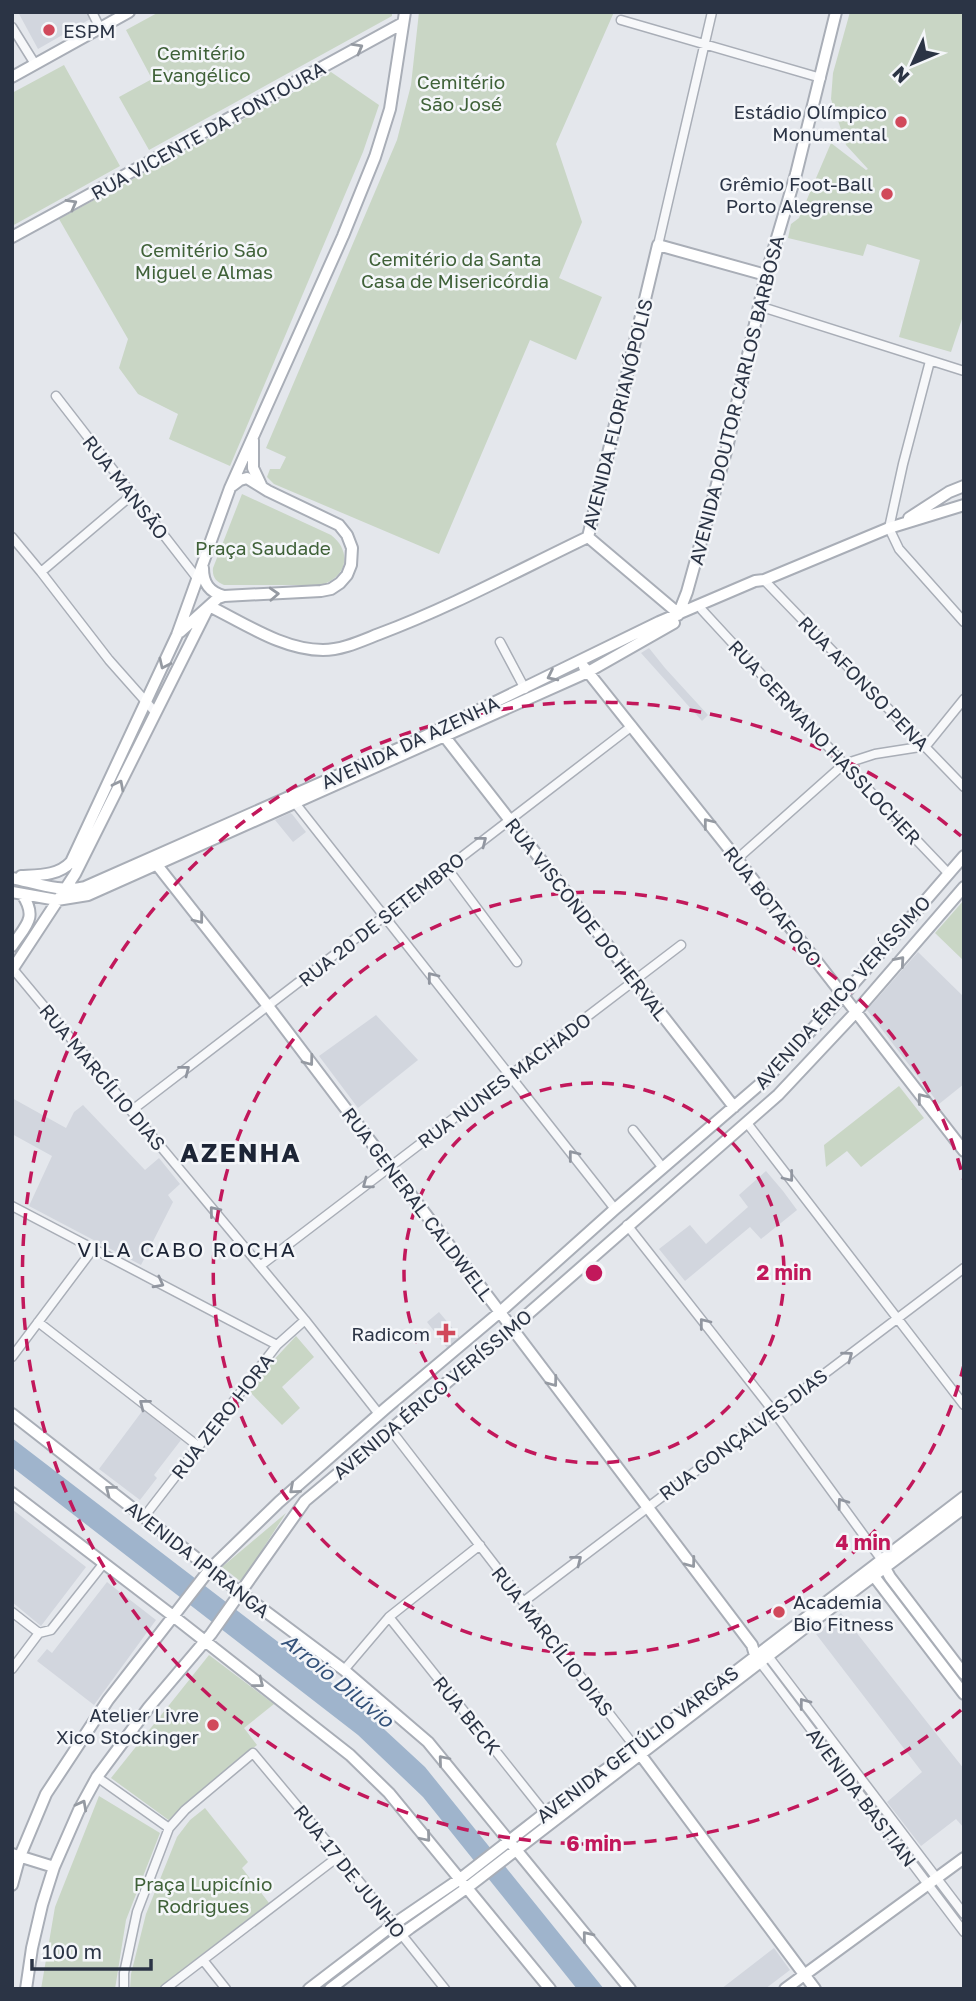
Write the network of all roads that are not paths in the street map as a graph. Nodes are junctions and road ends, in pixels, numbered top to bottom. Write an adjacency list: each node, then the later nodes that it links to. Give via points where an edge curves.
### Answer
1 (92, 12): 8 (street)
2 (130, 12): 8 (main road)
3 (712, 12): 9 (street, AVENIDA FLORIANÓPOLIS)
4 (836, 12): 12 (main road, AVENIDA DOUTOR CARLOS BARBOSA)
5 (404, 18): 13 (main road, RUA VICENTE DA FONTOURA, one-way to 5); 20 (main road, via 384,132)
6 (621, 20): 9 (street)
7 (12, 27): 10 (street)
8 (100, 28): 10 (main road)
9 (704, 45): 12 (street); 14 (street, AVENIDA FLORIANÓPOLIS)
10 (35, 64): 11 (main road)
11 (12, 77)
12 (821, 78): 15 (main road, AVENIDA DOUTOR CARLOS BARBOSA)
13 (12, 237)
14 (659, 245): 15 (main road); 28 (main road, AVENIDA FLORIANÓPOLIS)
15 (766, 275): 16 (main road, AVENIDA DOUTOR CARLOS BARBOSA)
16 (759, 306): 17 (street); 36 (main road, AVENIDA DOUTOR CARLOS BARBOSA, via 727,448)
17 (930, 361): 18 (street); 26 (street, via 903,464)
18 (964, 371)
19 (56, 396): 24 (street, RUA MANSÃO)
20 (253, 437): 21 (main road, via 253,468); 23 (main road)
21 (261, 485): 23 (main road, via 243,478); 33 (main road, one-way to 21, via 321,592 340,583 351,565 352,548 339,525)
22 (964, 486): 26 (main road, AVENIDA DA AZENHA)
23 (230, 488): 29 (main road)
24 (132, 495): 30 (street); 31 (street, RUA MANSÃO)
25 (964, 505): 26 (main road, AVENIDA DA AZENHA)
26 (893, 526): 32 (main road, AVENIDA DA AZENHA); 37 (street, via 899,549)
27 (12, 537): 30 (street)
28 (588, 537): 34 (main road, AVENIDA FLORIANÓPOLIS, via 418,619 339,648 308,649 279,641); 36 (main road)
29 (205, 555): 31 (main road); 33 (main road, via 206,585)
30 (41, 572): 44 (street)
31 (197, 578): 38 (main road)
32 (764, 580): 35 (main road, AVENIDA DA AZENHA); 36 (main road, AVENIDA DA AZENHA); 48 (street, RUA AFONSO PENA)
33 (224, 596): 34 (main road)
34 (209, 606): 38 (main road); 45 (main road)
35 (702, 610): 36 (main road, AVENIDA DA AZENHA); 49 (street, RUA GERMANO HASSLOCHER)
36 (676, 618): 40 (main road, AVENIDA DA AZENHA); 41 (main road, AVENIDA DA AZENHA)
37 (964, 622)
38 (177, 635): 44 (main road, one-way to 44)
39 (500, 642): 42 (street)
40 (581, 662): 41 (main road, RUA BOTAFOGO); 42 (main road, AVENIDA DA AZENHA, one-way to 42)
41 (589, 672): 46 (main road, RUA BOTAFOGO); 47 (main road, AVENIDA DA AZENHA)
42 (525, 689): 47 (main road, AVENIDA DA AZENHA)
43 (964, 699): 48 (street)
44 (147, 702): 45 (street); 58 (main road, via 71,862 54,873)
45 (156, 713): 60 (main road, one-way to 45)
46 (632, 726): 52 (street, RUA 20 DE SETEMBRO); 54 (main road, RUA BOTAFOGO, one-way to 46)
47 (442, 733): 51 (main road, AVENIDA DA AZENHA); 52 (main road, RUA VISCONDE DO HERVAL); 60 (main road, AVENIDA DA AZENHA, via 85,887)
48 (926, 746): 49 (street); 50 (street, RUA AFONSO PENA)
49 (844, 764): 54 (street); 57 (street, RUA GERMANO HASSLOCHER)
50 (964, 787)
51 (295, 803): 55 (main road, AVENIDA DA AZENHA); 63 (street)
52 (509, 821): 56 (street, RUA 20 DE SETEMBRO, one-way to 52); 68 (main road, RUA VISCONDE DO HERVAL)
53 (964, 856): 57 (main road, AVENIDA ÉRICO VERÍSSIMO)
54 (737, 859): 69 (main road, RUA BOTAFOGO)
55 (157, 865): 62 (main road, AVENIDA DA AZENHA, via 88,895); 70 (main road, RUA GENERAL CALDWELL, one-way to 70)
56 (447, 868): 63 (street, RUA 20 DE SETEMBRO); 66 (street)
57 (949, 874): 69 (main road, AVENIDA ÉRICO VERÍSSIMO)
58 (12, 877): 60 (main road)
59 (964, 887): 71 (main road, AVENIDA ÉRICO VERÍSSIMO, one-way to 59)
60 (65, 889): 62 (main road)
61 (17, 893): 62 (main road); 65 (main road, via 31,910)
62 (57, 900): 67 (main road)
63 (384, 916): 70 (street, RUA 20 DE SETEMBRO); 72 (street, one-way to 63)
64 (681, 945): 68 (street, RUA NUNES MACHADO)
65 (12, 946)
66 (517, 962)
67 (13, 969): 74 (street, RUA MARCÍLIO DIAS)
68 (635, 980): 72 (street, RUA NUNES MACHADO); 73 (main road, RUA VISCONDE DO HERVAL)
69 (842, 997): 71 (main road, RUA BOTAFOGO); 73 (main road, AVENIDA ÉRICO VERÍSSIMO)
70 (268, 1006): 74 (street, RUA 20 DE SETEMBRO, one-way to 70); 78 (main road, RUA GENERAL CALDWELL, one-way to 78)
71 (855, 1013): 75 (main road, AVENIDA ÉRICO VERÍSSIMO); 77 (main road, RUA BOTAFOGO, one-way to 71)
72 (510, 1075): 78 (street, RUA NUNES MACHADO); 81 (street, one-way to 72)
73 (734, 1107): 79 (main road, AVENIDA ÉRICO VERÍSSIMO)
74 (131, 1111): 84 (street, RUA MARCÍLIO DIAS, one-way to 74)
75 (747, 1123): 82 (main road, AVENIDA ÉRICO VERÍSSIMO); 87 (street, one-way to 87)
76 (633, 1130): 79 (street)
77 (964, 1151)
78 (389, 1167): 84 (street, RUA NUNES MACHADO, one-way to 84); 86 (main road, RUA GENERAL CALDWELL)
79 (663, 1168): 81 (main road, AVENIDA ÉRICO VERÍSSIMO)
80 (12, 1206): 83 (street)
81 (615, 1209): 86 (main road, AVENIDA ÉRICO VERÍSSIMO)
82 (627, 1226): 90 (main road, AVENIDA ÉRICO VERÍSSIMO); 94 (street, one-way to 82)
83 (93, 1249): 89 (street); 91 (street, one-way to 91)
84 (260, 1266): 88 (street, RUA MARCÍLIO DIAS)
85 (964, 1268): 87 (street, RUA GONÇALVES DIAS)
86 (500, 1312): 90 (main road, RUA GENERAL CALDWELL); 96 (main road, AVENIDA ÉRICO VERÍSSIMO)
87 (897, 1318): 93 (street); 94 (street, RUA GONÇALVES DIAS, one-way to 87)
88 (304, 1320): 91 (street, RUA ZERO HORA); 96 (street, RUA MARCÍLIO DIAS)
89 (38, 1322): 92 (street); 98 (street, one-way to 89)
90 (512, 1328): 97 (main road, AVENIDA ÉRICO VERÍSSIMO); 101 (main road, RUA GENERAL CALDWELL, one-way to 101)
91 (276, 1345): 98 (street, RUA ZERO HORA)
92 (12, 1357)
93 (964, 1405)
94 (774, 1412): 101 (street, RUA GONÇALVES DIAS); 107 (street, one-way to 94)
95 (12, 1414): 103 (main road, AVENIDA IPIRANGA, one-way to 95)
96 (379, 1414): 108 (main road, AVENIDA ÉRICO VERÍSSIMO, one-way to 108)
97 (390, 1429): 104 (street, RUA MARCÍLIO DIAS); 110 (main road, AVENIDA ÉRICO VERÍSSIMO, via 306,1501)
98 (198, 1446): 103 (street, RUA ZERO HORA)
99 (12, 1493): 106 (main road)
100 (964, 1497): 105 (main road, AVENIDA GETÚLIO VARGAS)
101 (648, 1506): 111 (street, RUA GONÇALVES DIAS, one-way to 101); 119 (main road, RUA GENERAL CALDWELL, one-way to 119)
102 (964, 1508): 105 (main road, AVENIDA GETÚLIO VARGAS)
103 (144, 1517): 108 (main road, AVENIDA IPIRANGA)
104 (480, 1545): 111 (street, RUA MARCÍLIO DIAS); 115 (street)
105 (894, 1555): 107 (main road, AVENIDA GETÚLIO VARGAS)
106 (104, 1563): 112 (main road); 117 (street, via 51,1630)
107 (883, 1563): 109 (main road, AVENIDA GETÚLIO VARGAS); 122 (main road)
108 (209, 1569): 110 (main road, AVENIDA IPIRANGA); 114 (main road, AVENIDA ÉRICO VERÍSSIMO)
109 (871, 1572): 119 (main road, AVENIDA GETÚLIO VARGAS); 123 (main road)
110 (241, 1593): 118 (main road, AVENIDA ÉRICO VERÍSSIMO); 121 (main road, AVENIDA IPIRANGA)
111 (523, 1602): 126 (street, RUA MARCÍLIO DIAS)
112 (161, 1606): 114 (main road); 116 (main road)
113 (12, 1612): 117 (street)
114 (176, 1612): 116 (main road, AVENIDA ÉRICO VERÍSSIMO); 118 (main road)
115 (389, 1617): 121 (street); 128 (street, RUA BECK)
116 (162, 1629): 131 (main road, AVENIDA ÉRICO VERÍSSIMO, via 46,1794)
117 (39, 1633): 120 (street)
118 (208, 1638): 127 (main road, AVENIDA ÉRICO VERÍSSIMO); 135 (main road, one-way to 135, via 390,1793)
119 (760, 1653): 124 (street, AVENIDA BASTIAN, one-way to 119); 125 (street, AVENIDA BASTIAN); 126 (main road, AVENIDA GETÚLIO VARGAS)
120 (12, 1670)
121 (344, 1670): 130 (main road, AVENIDA IPIRANGA, one-way to 121, via 428,1742)
122 (964, 1674)
123 (962, 1689)
124 (833, 1741): 125 (street); 136 (street, AVENIDA BASTIAN)
125 (824, 1748): 136 (street, AVENIDA BASTIAN)
126 (638, 1751): 128 (main road, AVENIDA GETÚLIO VARGAS); 130 (main road, AVENIDA GETÚLIO VARGAS); 143 (main road, RUA MARCÍLIO DIAS)
127 (97, 1777): 129 (street); 134 (main road, AVENIDA ÉRICO VERÍSSIMO, one-way to 127)
128 (545, 1813): 130 (main road, AVENIDA GETÚLIO VARGAS)
129 (169, 1828): 132 (street, RUA 17 DE JUNHO, via 253,1753); 145 (street, via 137,1912)
130 (514, 1845): 135 (main road, AVENIDA GETÚLIO VARGAS); 152 (main road, AVENIDA IPIRANGA, one-way to 130)
131 (16, 1855): 134 (main road); 137 (main road, AVENIDA ÉRICO VERÍSSIMO)
132 (339, 1856): 139 (street, RUA 17 DE JUNHO); 142 (street)
133 (964, 1858): 136 (main road)
134 (54, 1867): 144 (main road, AVENIDA ÉRICO VERÍSSIMO, via 39,1916)
135 (468, 1880): 139 (main road, AVENIDA GETÚLIO VARGAS); 141 (main road, AVENIDA GETÚLIO VARGAS); 151 (main road)
136 (932, 1881): 138 (street, AVENIDA BASTIAN); 140 (street, AVENIDA BASTIAN); 143 (main road)
137 (12, 1885)
138 (964, 1914)
139 (394, 1924): 141 (street, RUA 17 DE JUNHO); 148 (main road, AVENIDA GETÚLIO VARGAS)
140 (964, 1932)
141 (402, 1934): 149 (main road, AVENIDA GETÚLIO VARGAS); 150 (street, RUA 17 DE JUNHO)
142 (203, 1960): 146 (street); 147 (street)
143 (805, 1974): 153 (main road); 154 (main road, RUA MARCÍLIO DIAS)
144 (26, 1989)
145 (124, 1989)
146 (165, 1989)
147 (226, 1989)
148 (309, 1989)
149 (330, 1989)
150 (445, 1989)
151 (550, 1989)
152 (630, 1989)
153 (785, 1989)
154 (816, 1989)

